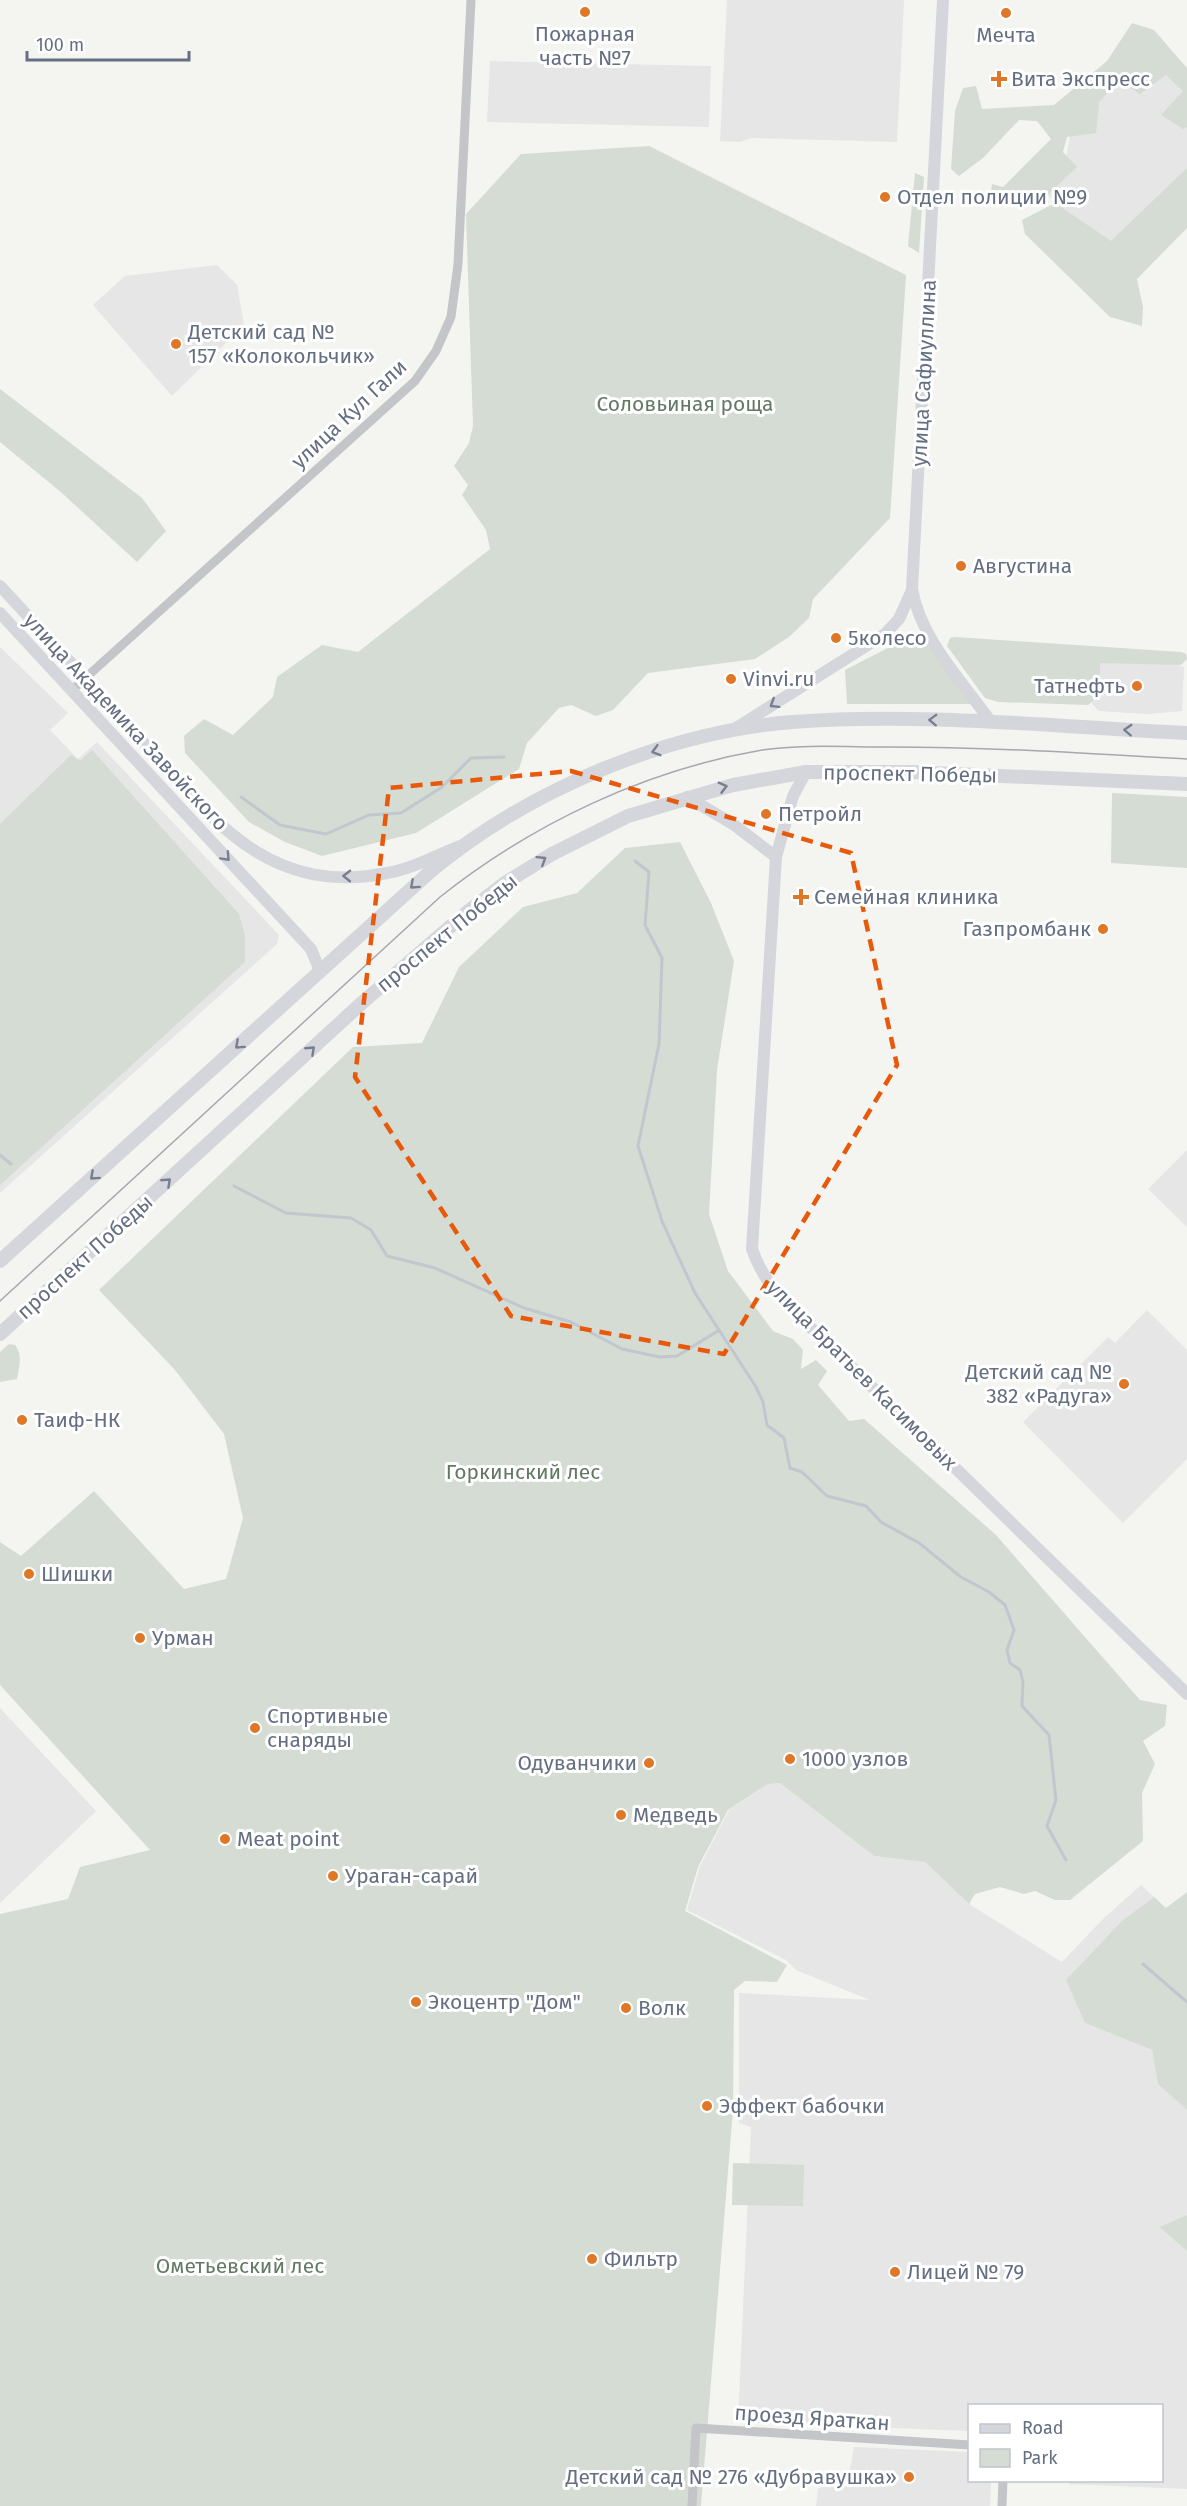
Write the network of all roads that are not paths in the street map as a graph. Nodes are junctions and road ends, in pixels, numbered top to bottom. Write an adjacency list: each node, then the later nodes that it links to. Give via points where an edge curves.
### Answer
1 (471, 0): 6 (street, улица Кул Гали, via 458,264 452,317 436,351 415,381)
2 (943, 0): 4 (street, улица Сафиуллина)
3 (0, 586): 6 (street, улица Академика Завойского)
4 (912, 589): 8 (street, улица Сафиуллина, via 916,610 927,632); 9 (street, one-way to 9, via 899,619 885,634)
5 (0, 613): 7 (street, улица Академика Завойского)
6 (86, 678): 7 (street, улица Кул Гали); 14 (street, улица Академика Завойского, one-way to 6, via 388,873 349,877 308,874 266,860 210,817)
7 (72, 690): 16 (street, улица Академика Завойского, one-way to 16, via 311,949)
8 (992, 722): 9 (main road, one-way to 9, via 885,718 791,722); 10 (main road, one-way to 8)
9 (732, 731): 14 (main road, one-way to 14, via 614,764 558,788)
10 (1187, 733)
11 (806, 772): 12 (main road, проспект Победы, via 910,772); 13 (main road, проспект Победы, one-way to 11); 15 (street, улица Братьев Касимовых, via 793,796)
12 (1187, 784)
13 (687, 797): 15 (street, via 733,824); 18 (main road, проспект Победы, one-way to 13, via 364,1001 466,913 552,854 628,816)
14 (462, 844): 16 (main road, one-way to 16)
15 (776, 857): 19 (street, улица Братьев Касимовых, via 752,1249 760,1273 778,1296)
16 (321, 971): 17 (main road, one-way to 17)
17 (0, 1261)
18 (0, 1334)
19 (1187, 1694)
20 (968, 2445): 22 (street, проезд Яраткан, via 696,2428)
21 (1003, 2482): 23 (street)
22 (692, 2506)
23 (1002, 2506)

